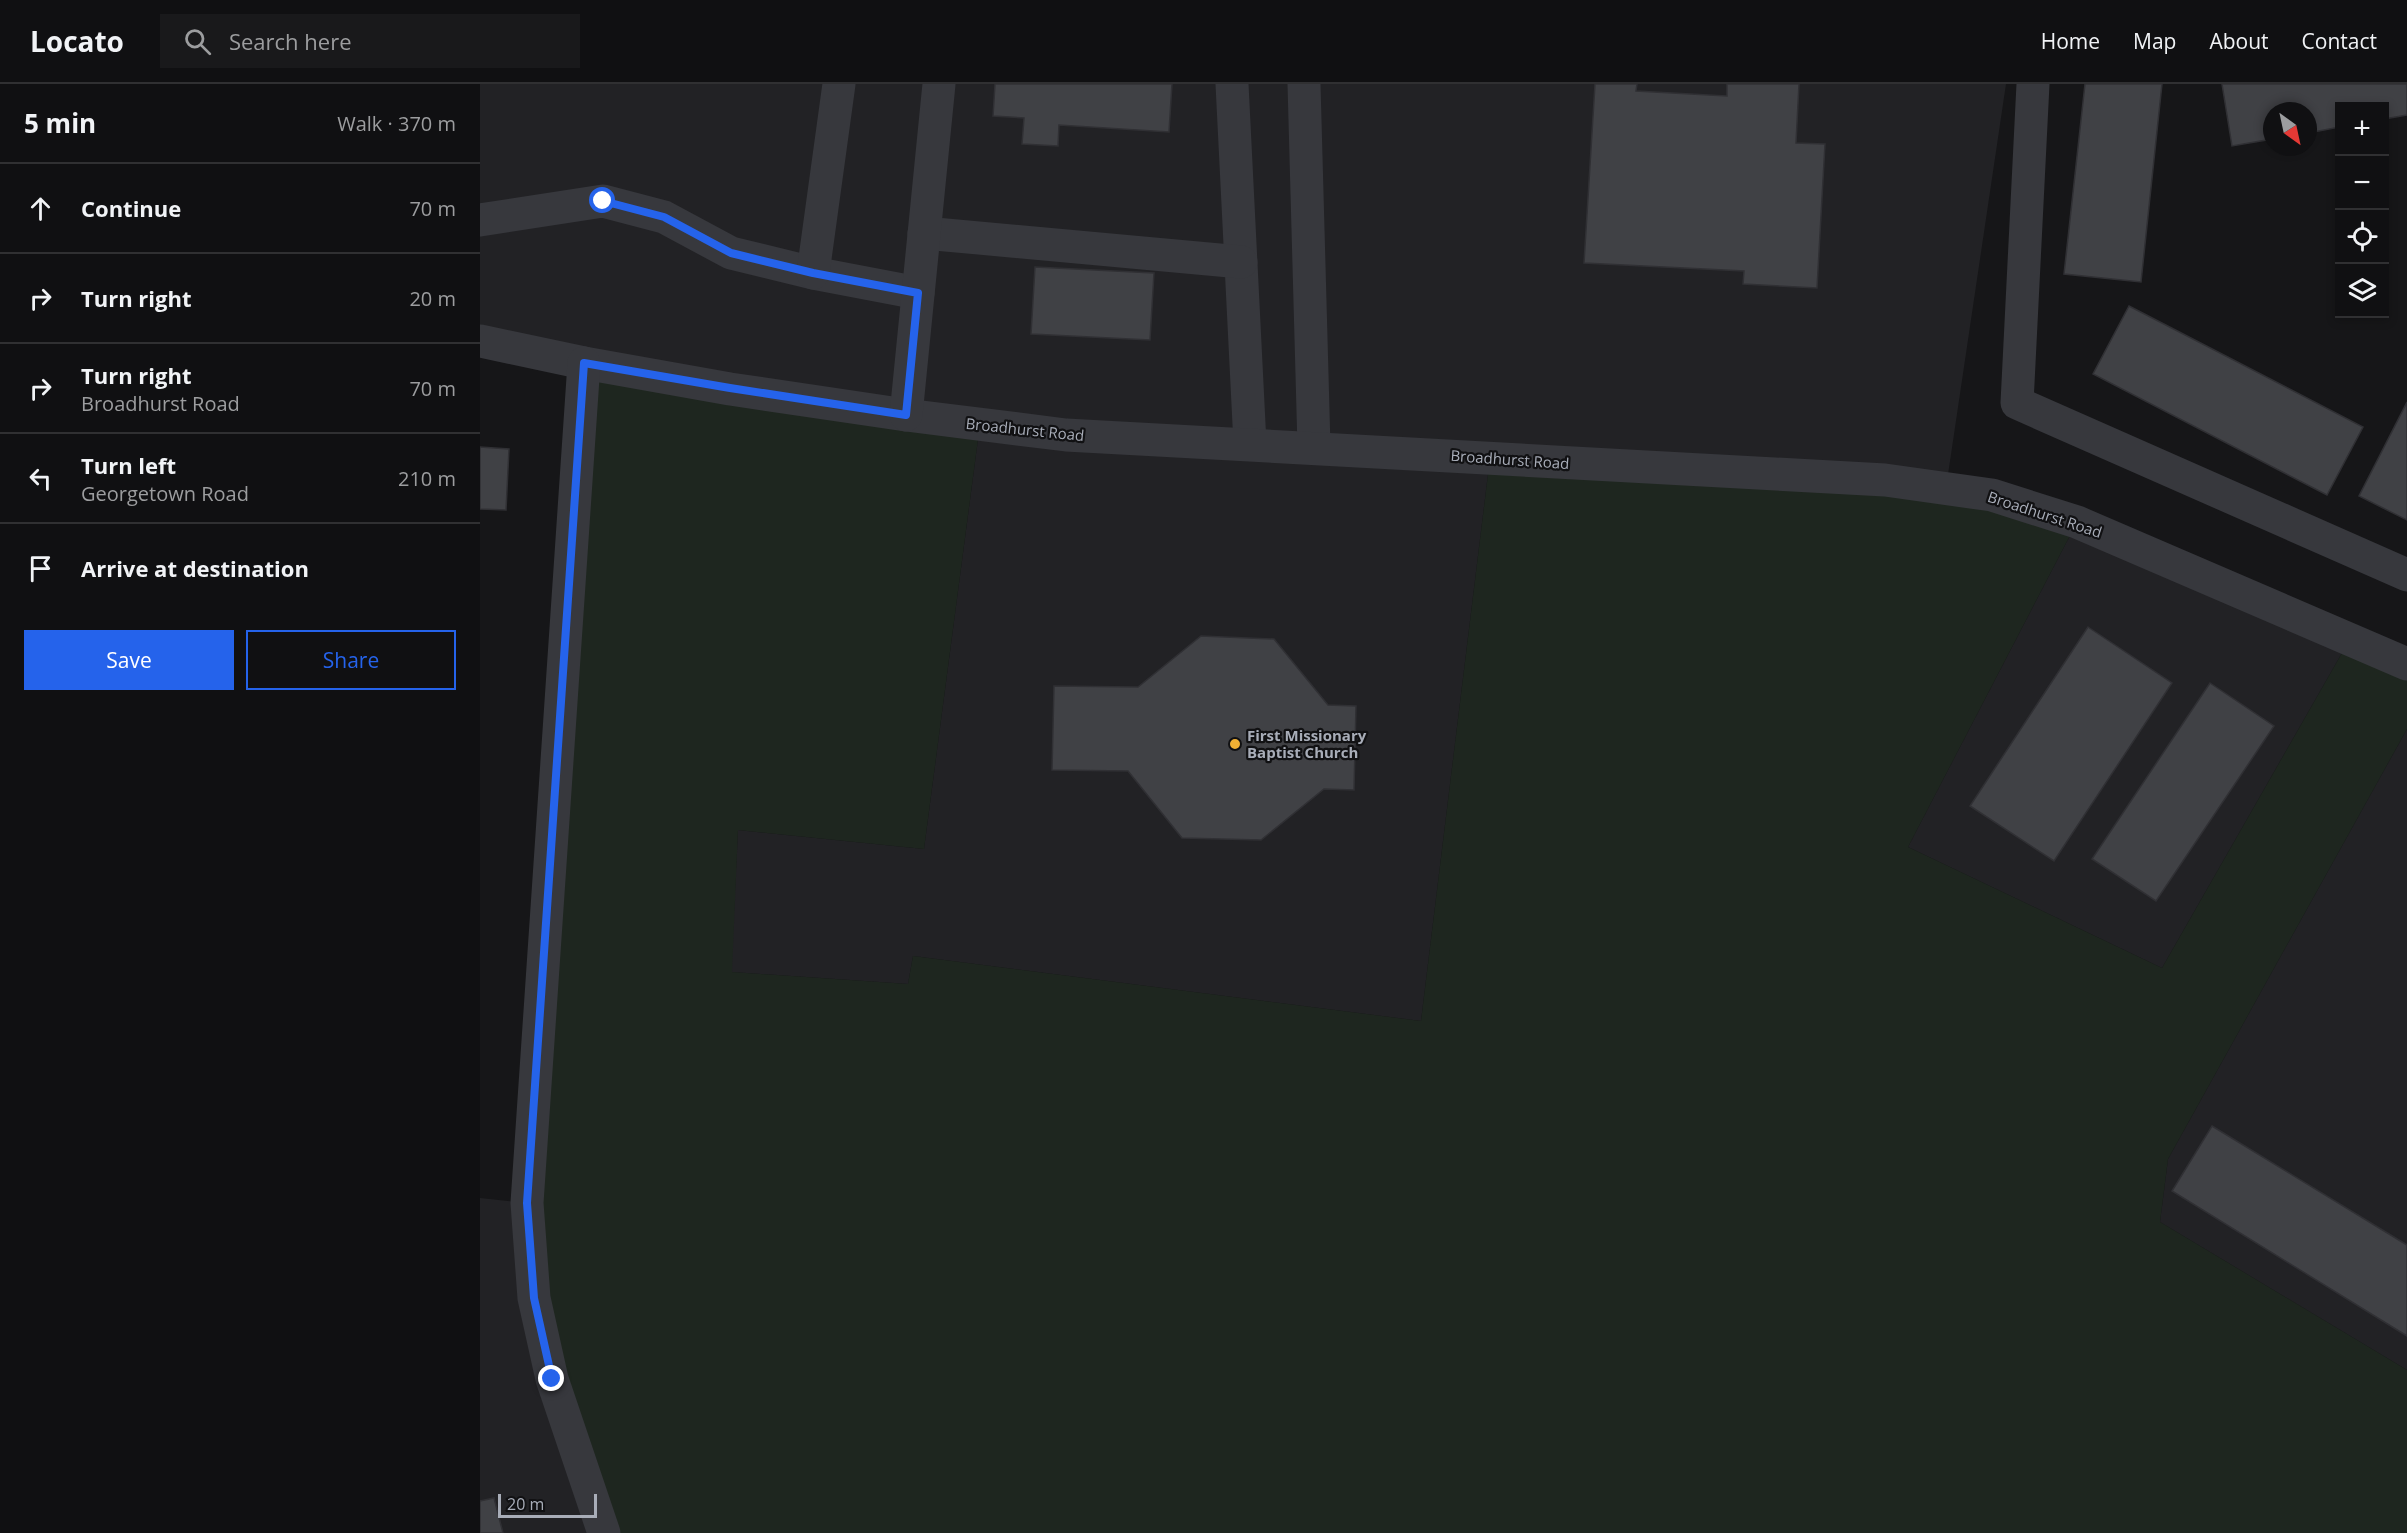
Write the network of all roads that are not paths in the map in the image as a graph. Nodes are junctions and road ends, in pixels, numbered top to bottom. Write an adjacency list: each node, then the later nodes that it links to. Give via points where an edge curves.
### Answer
1 (839, 84): 9 (street)
2 (939, 84): 7 (street)
3 (1232, 84): 8 (street)
4 (1304, 84): 15 (street)
5 (2033, 84): 16 (street, via 2017,403)
6 (480, 220): 9 (street, via 603,201 664,217 731,253)
7 (924, 233): 8 (street); 10 (street)
8 (1241, 262): 14 (street)
9 (813, 273): 10 (street)
10 (918, 293): 13 (street)
11 (480, 341): 12 (street, Broadhurst Road)
12 (584, 363): 13 (street, Broadhurst Road); 18 (street, via 527,1203 534,1298 552,1379)
13 (906, 415): 14 (street, Broadhurst Road, via 1066,435)
14 (1250, 444): 15 (street, Broadhurst Road)
15 (1314, 447): 17 (street, Broadhurst Road, via 1885,480 1992,495 2077,522)
16 (2407, 575)
17 (2407, 664)
18 (604, 1533)

